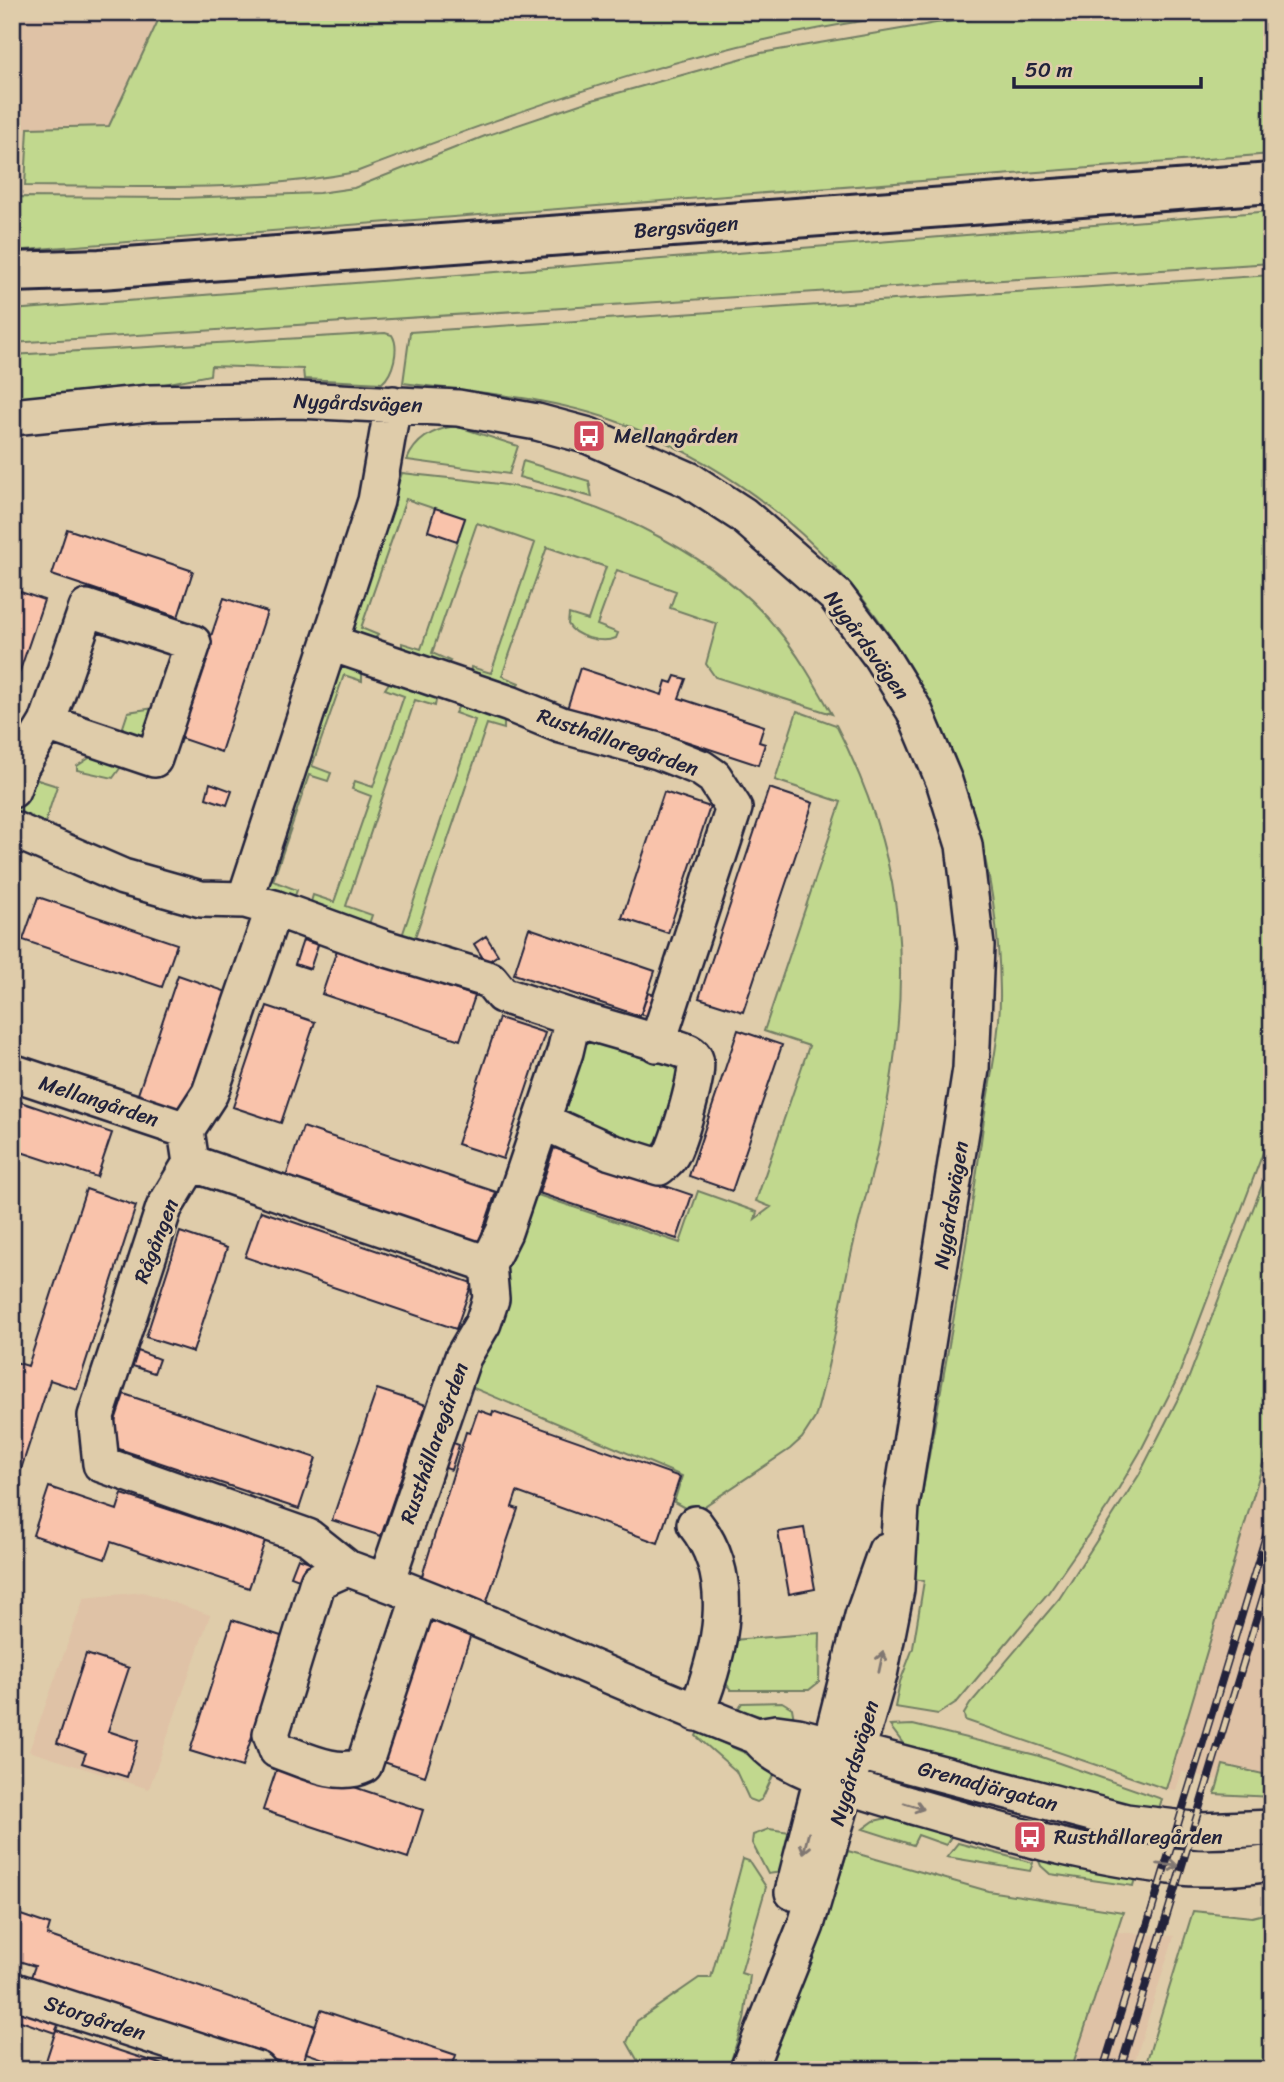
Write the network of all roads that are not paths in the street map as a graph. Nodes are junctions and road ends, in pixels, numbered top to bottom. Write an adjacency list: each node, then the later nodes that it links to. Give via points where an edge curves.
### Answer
1 (1272, 183): 2 (main road, Bergsvägen)
2 (100, 269): 3 (main road, Bergsvägen); 4 (main road, Bergsvägen)
3 (12, 272)
4 (12, 280)
5 (393, 404): 6 (street, Nygårdsvägen, via 299,400 150,403); 7 (street, via 376,501); 23 (street, Nygårdsvägen, via 458,408 537,422 598,440 689,480 743,514 836,596 914,710 944,780 964,845 973,910 976,996 971,1069 901,1506 863,1616)
6 (12, 417)
7 (331, 643): 11 (street); 13 (street, Rusthållaregården, via 561,725 657,751 714,777 734,808)
8 (47, 723): 8 (street, via 87,608 193,643 154,759); 9 (street)
9 (12, 790)
10 (12, 829): 11 (street, via 123,877 201,899)
11 (259, 904): 12 (street, via 490,980 502,995); 16 (street, Rågången, via 210,1093)
12 (573, 1018): 13 (street); 15 (street)
13 (657, 1044): 15 (street, via 691,1053 698,1068 679,1136 671,1156 659,1167 611,1152)
14 (12, 1072): 16 (street, Mellangården)
15 (542, 1121): 17 (street, via 504,1232)
16 (189, 1147): 17 (street); 19 (street, Rågången, via 164,1208 96,1416 101,1464 308,1536)
17 (488, 1264): 20 (street, Rusthållaregården, via 491,1299 463,1357)
18 (695, 1524): 22 (street, via 705,1537 719,1576 722,1609 715,1657)
19 (347, 1569): 20 (street); 21 (street, via 318,1581 271,1734 277,1750 330,1768 352,1771 364,1765)
20 (386, 1582): 21 (street)
21 (420, 1596): 22 (street)
22 (696, 1713): 23 (street, via 757,1736 776,1754)
23 (839, 1765): 24 (street, Grenadjärgatan, via 1126,1822 1201,1831); 25 (street, Grenadjärgatan, one-way to 25, via 958,1819 1125,1860 1210,1868); 28 (street, Nygårdsvägen, via 773,1964 769,2011)
24 (1272, 1828)
25 (1272, 1863)
26 (12, 1990): 27 (street, Storgården)
27 (258, 2070)
28 (748, 2070)

